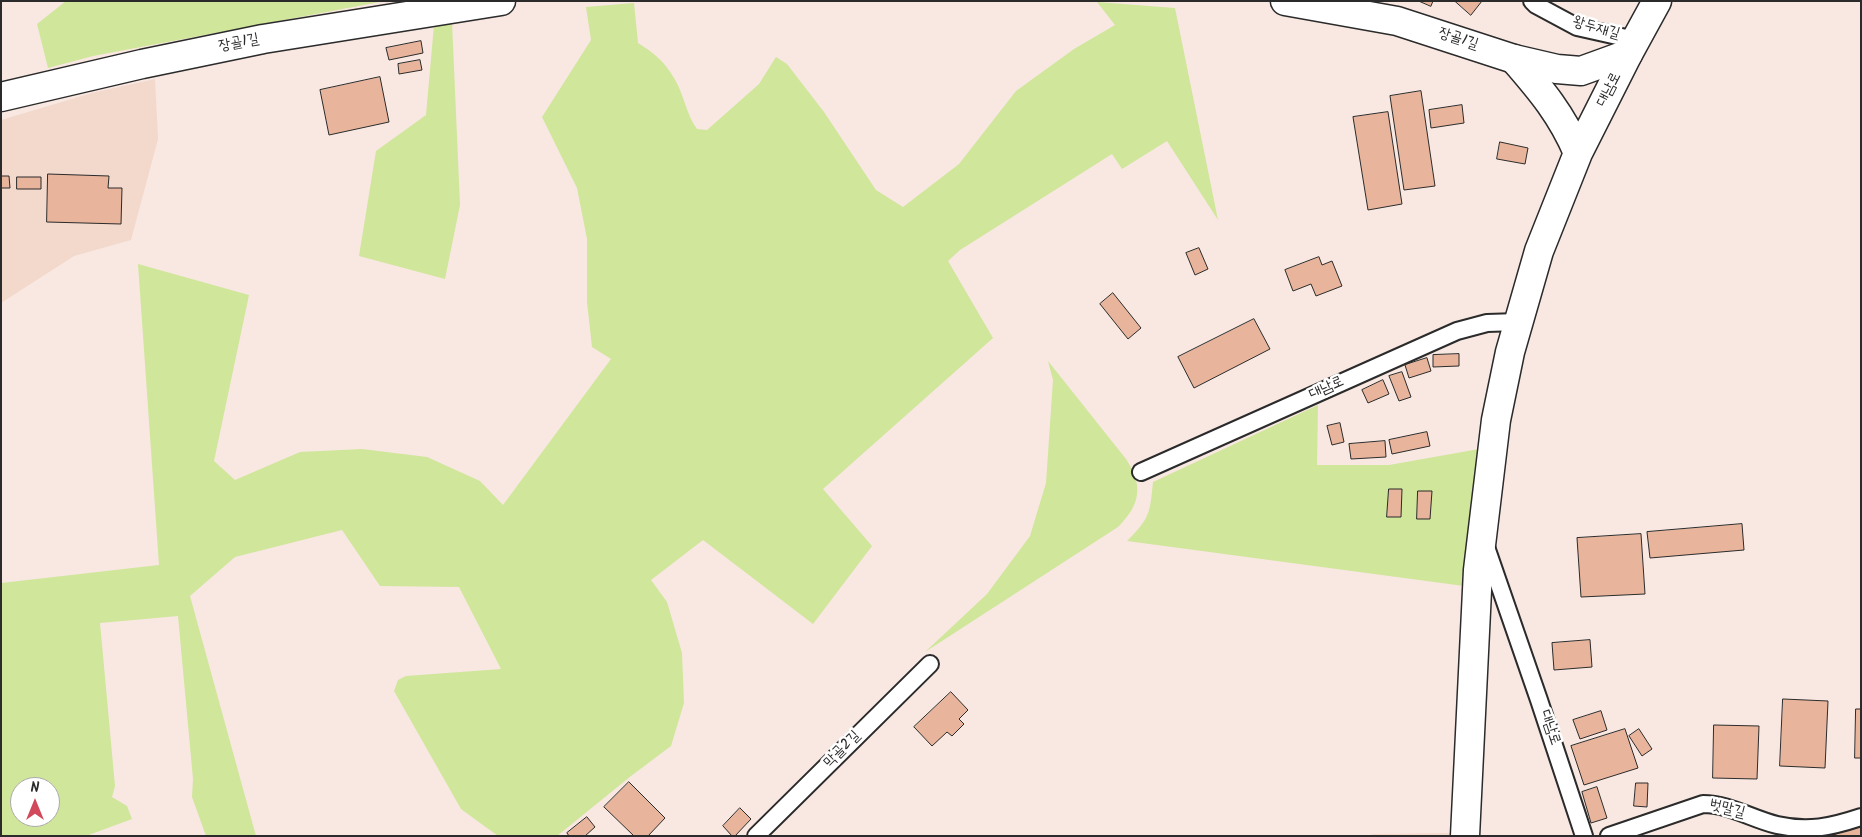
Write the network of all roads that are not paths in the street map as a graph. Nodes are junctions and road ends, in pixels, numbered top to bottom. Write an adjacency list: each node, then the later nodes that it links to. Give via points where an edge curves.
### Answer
1 (1285, 1): 6 (street, 장골1길, via 1397,21)
2 (1532, 1): 5 (lane, 왕두재길, via 1577,27)
3 (1657, 1): 5 (street, 대남로)
4 (487, 2): 7 (street, 장골1길, via 263,39)
5 (1631, 47): 6 (street, 장골1길, via 1581,70 1557,69); 8 (street, 대남로)
6 (1514, 59): 8 (street, via 1545,94 1570,133)
7 (1, 97)
8 (1578, 153): 9 (street, 대남로, via 1539,252)
9 (1518, 322): 10 (lane, 대남로, via 1487,323 1457,331); 11 (street, 대남로, via 1496,420)
10 (1141, 472)
11 (1482, 536): 16 (street, 대남로, via 1470,701); 17 (lane, 대남로)
12 (930, 664): 15 (lane, 막골2길)
13 (1861, 817): 14 (lane, 벗말길)
14 (1818, 832): 18 (lane, 벗말길, via 1777,825 1716,804 1702,804)
15 (756, 836)
16 (1465, 836)
17 (1584, 836)
18 (1609, 836)

